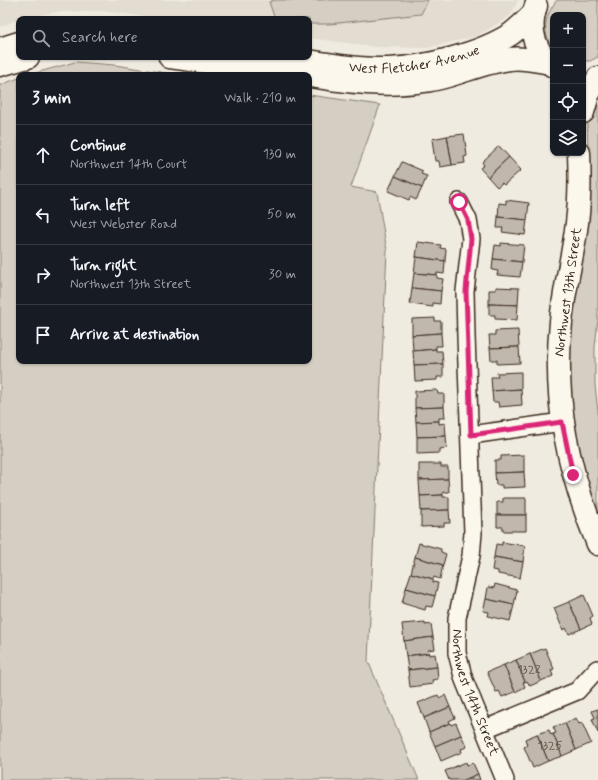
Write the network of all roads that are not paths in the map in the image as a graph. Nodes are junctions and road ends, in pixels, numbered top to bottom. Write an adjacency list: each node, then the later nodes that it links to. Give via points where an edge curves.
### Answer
1 (537, 7): 6 (main road, West Fletcher Avenue, via 511,34 485,47 449,58 389,69); 7 (main road, via 532,23 535,42)
2 (16, 44): 3 (main road)
3 (0, 49)
4 (18, 60): 8 (main road)
5 (192, 60): 11 (main road)
6 (305, 60)
7 (550, 64)
8 (0, 65)
9 (550, 65): 13 (main road, West Fletcher Avenue, via 525,58 510,59 444,77 407,83 362,83)
10 (598, 71): 12 (main road)
11 (278, 72)
12 (586, 73)
13 (312, 76)
14 (598, 78): 15 (main road)
15 (586, 102)
16 (579, 156): 18 (main road, Northwest 13th Street, via 577,222 559,345 558,374)
17 (459, 202): 19 (lane, Northwest 14th Street, via 468,220 471,239 466,291)
18 (562, 422): 19 (lane); 20 (main road, Northwest 13th Street, via 573,475)
19 (471, 435): 22 (lane, Northwest 14th Street, via 473,532 456,635 457,653 464,680)
20 (598, 544)
21 (597, 669): 22 (lane, via 577,691)
22 (485, 729): 23 (lane, Northwest 14th Street)
23 (505, 780)

